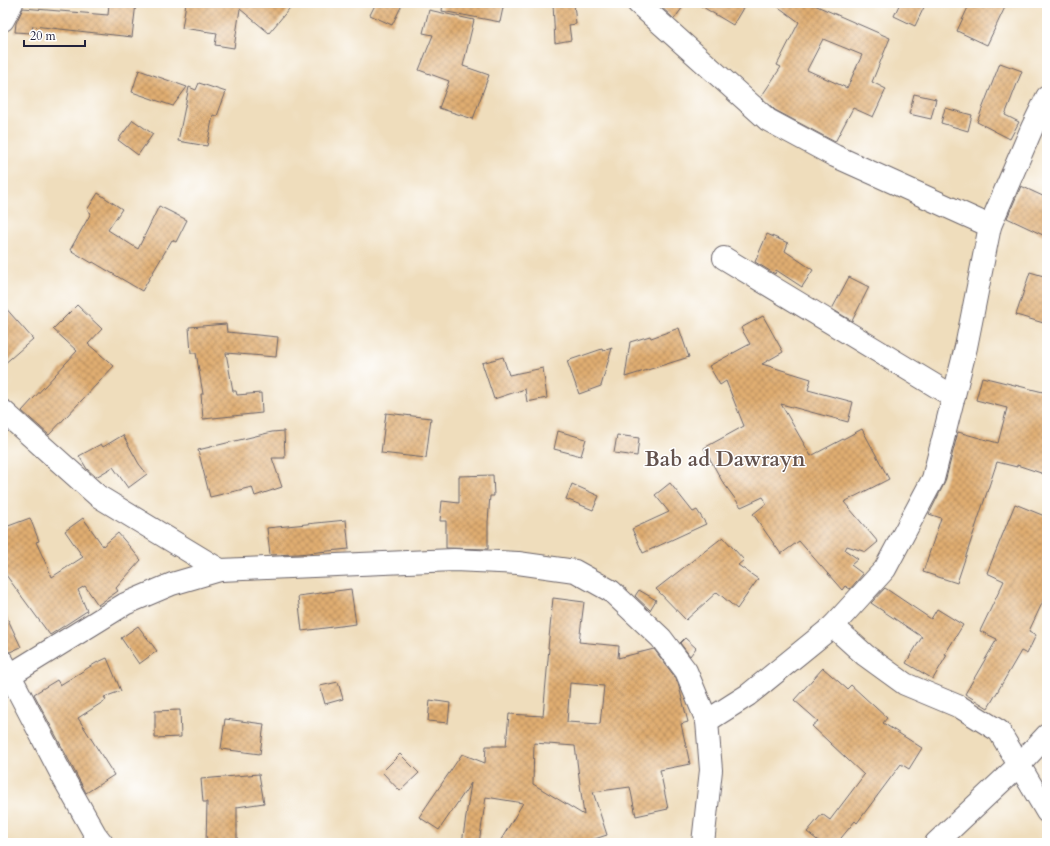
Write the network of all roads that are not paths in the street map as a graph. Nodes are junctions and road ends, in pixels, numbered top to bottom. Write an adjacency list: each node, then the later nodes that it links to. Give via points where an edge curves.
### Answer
1 (12, 3): 3 (street)
2 (638, 3): 5 (street, via 768,120 835,156)
3 (3, 20)
4 (1047, 97): 5 (street)
5 (990, 226): 7 (street)
6 (724, 258): 7 (street)
7 (954, 397): 10 (street, via 933,479 885,569)
8 (3, 411): 9 (street, via 98,496)
9 (220, 570): 11 (street, via 172,584 125,604); 12 (street, via 454,560 575,571 611,591 661,638 686,672)
10 (833, 626): 12 (street, via 748,695); 14 (street, via 905,684 960,707 999,731)
11 (6, 669): 16 (street, via 64,779)
12 (707, 721): 17 (street, via 711,770)
13 (1047, 735): 14 (street)
14 (1020, 764): 15 (street); 18 (street)
15 (1047, 812)
16 (102, 843)
17 (703, 843)
18 (936, 843)

